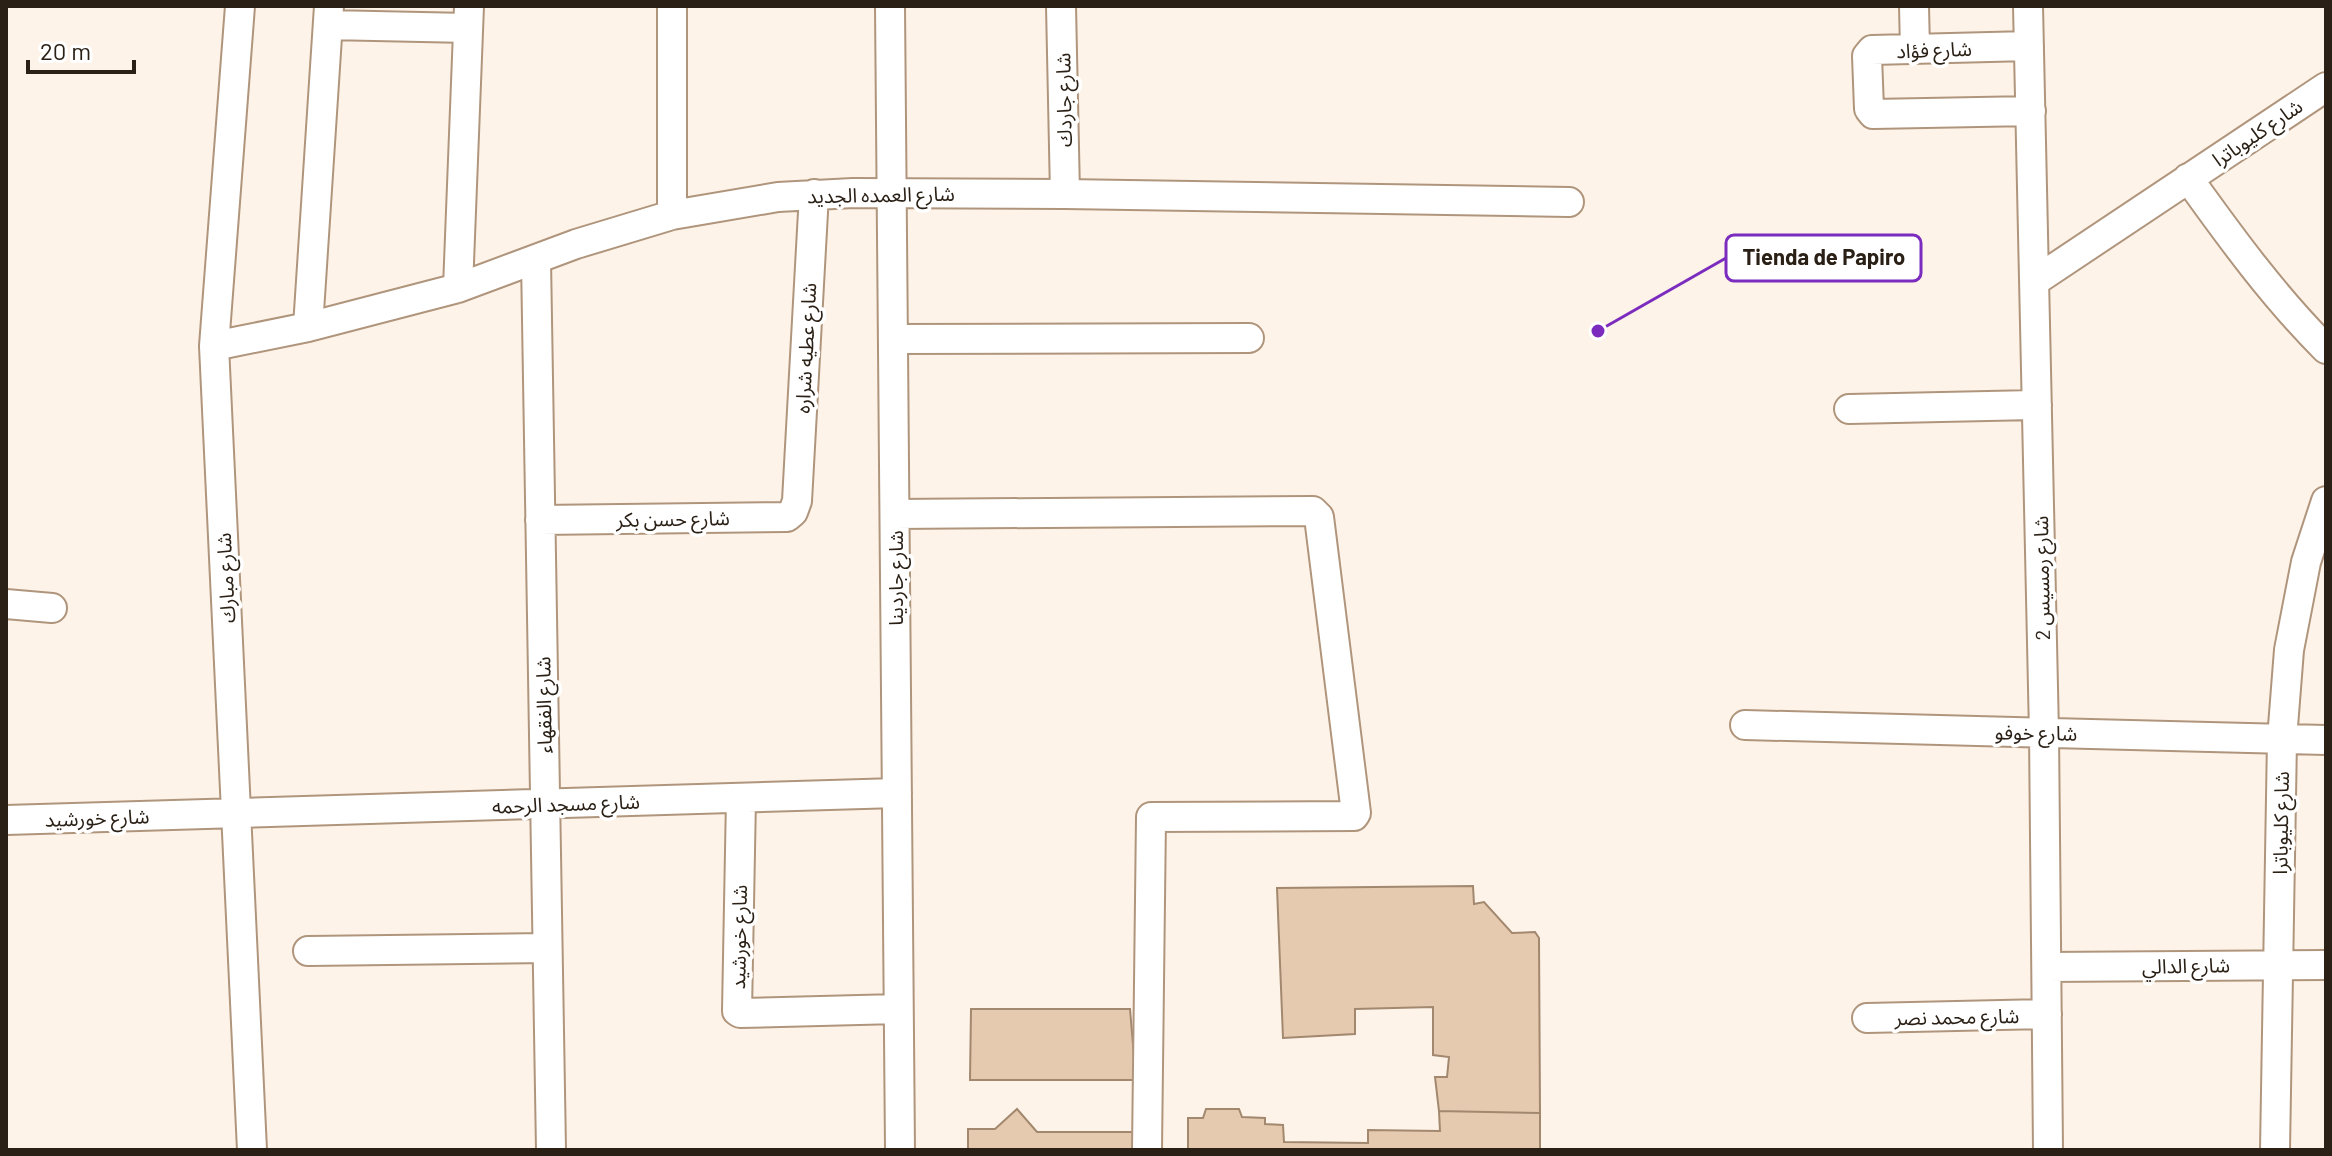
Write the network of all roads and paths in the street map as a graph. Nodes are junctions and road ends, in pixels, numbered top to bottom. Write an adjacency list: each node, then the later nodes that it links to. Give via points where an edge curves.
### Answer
1 (240, 6): 25 (street, شارع مبارك)
2 (672, 6): 18 (street)
3 (890, 6): 14 (street, شارع جاردينا)
4 (1061, 6): 16 (street, شارع جاردك)
5 (1914, 6): 10 (street)
6 (2028, 6): 9 (street, شارع رمسيس 2)
7 (328, 15): 8 (street); 22 (street)
8 (469, 17): 21 (street)
9 (2029, 46): 10 (street, شارع فؤاد); 12 (street, شارع رمسيس 2)
10 (1915, 49): 12 (street, شارع فؤاد, via 1869,51 1872,113)
11 (2326, 87): 13 (street, شارع كليوباترا)
12 (2031, 111): 20 (street, شارع رمسيس 2)
13 (2188, 178): 20 (street, شارع كليوباترا); 26 (street, via 2246,258)
14 (891, 193): 15 (street, شارع العمده الجديد); 16 (street, شارع العمده الجديد); 24 (street, شارع جاردينا)
15 (814, 194): 18 (street, شارع العمده الجديد); 29 (street, شارع عطيه شراره)
16 (1065, 194): 17 (street, شارع العمده الجديد)
17 (1569, 202)
18 (672, 215): 19 (street, شارع العمده الجديد)
19 (536, 260): 21 (street, شارع العمده الجديد); 32 (street, شارع الفقهاء)
20 (2035, 281): 27 (street, شارع رمسيس 2)
21 (458, 288): 22 (street, شارع العمده الجديد)
22 (308, 327): 25 (street, شارع العمده الجديد)
23 (1249, 338): 24 (street)
24 (893, 339): 31 (street, شارع جاردينا)
25 (214, 346): 42 (street, شارع مبارك)
26 (2326, 349)
27 (2037, 405): 28 (street); 36 (street, شارع رمسيس 2)
28 (1849, 409)
29 (797, 501): 32 (street, شارع حسن بكر, via 787,517)
30 (2326, 501): 37 (street, شارع كليوباترا, via 2306,562 2289,650)
31 (895, 514): 39 (street, شارع جاردينا); 55 (street, via 1313,511 1319,517 1356,813 1151,817)
32 (540, 520): 41 (street, شارع الفقهاء)
33 (6, 604): 34 (street)
34 (52, 608)
35 (1745, 725): 36 (street, شارع خوفو)
36 (2044, 733): 37 (street, شارع خوفو); 48 (street, شارع رمسيس 2)
37 (2282, 739): 38 (street, شارع خوفو); 46 (street, شارع كليوباترا)
38 (2326, 740)
39 (897, 793): 40 (street, شارع مسجد الرحمه); 49 (street, شارع جاردينا)
40 (741, 798): 41 (street, شارع مسجد الرحمه); 49 (street, شارع خورشيد, via 737,1011)
41 (545, 804): 42 (street, شارع مسجد الرحمه); 44 (street, شارع الفقهاء)
42 (235, 812): 43 (street, شارع خورشيد); 52 (street, شارع مبارك)
43 (6, 820)
44 (547, 948): 45 (street); 53 (street, شارع الفقهاء)
45 (308, 951)
46 (2277, 964): 47 (street, شارع الدالي); 48 (street, شارع الدالي); 57 (street, شارع كليوباترا)
47 (2326, 965)
48 (2047, 967): 50 (street, شارع رمسيس 2)
49 (898, 1009): 54 (street, شارع جاردينا)
50 (2047, 1014): 51 (street, شارع محمد نصر); 56 (street, شارع رمسيس 2)
51 (1867, 1018)
52 (252, 1150)
53 (551, 1150)
54 (900, 1150)
55 (1147, 1150)
56 (2048, 1150)
57 (2275, 1150)

